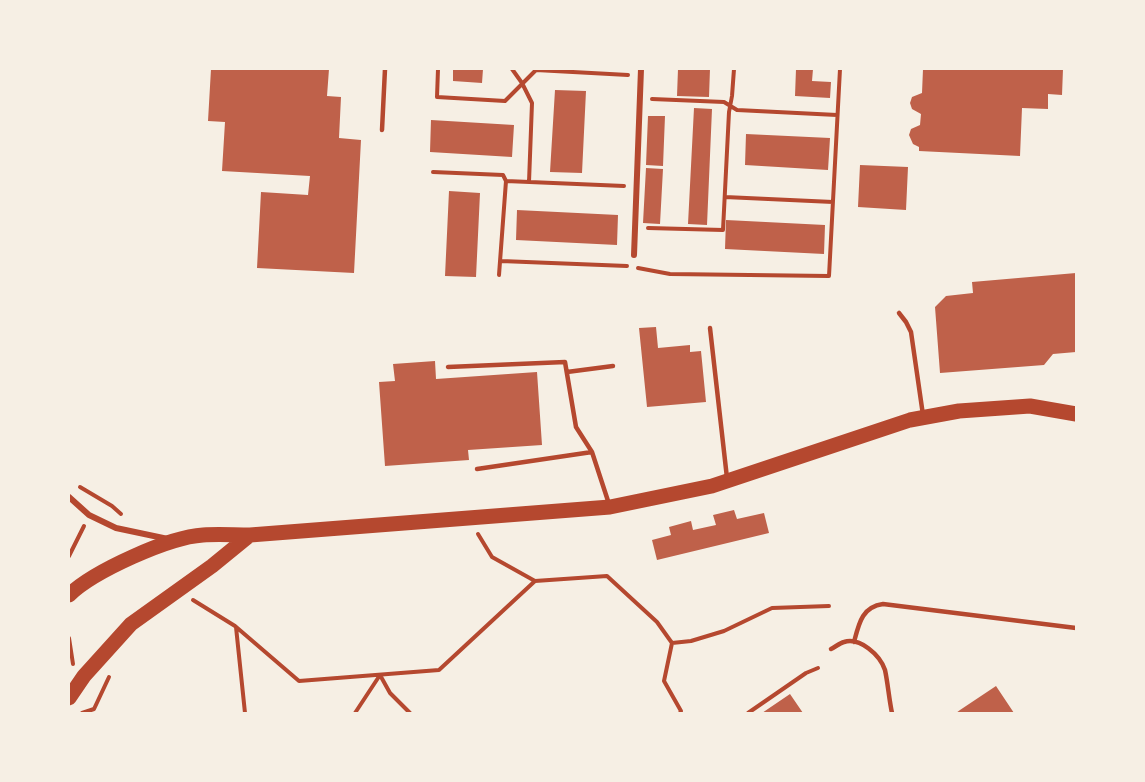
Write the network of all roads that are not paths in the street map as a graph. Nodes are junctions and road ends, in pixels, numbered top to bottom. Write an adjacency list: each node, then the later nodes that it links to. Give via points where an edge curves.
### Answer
1 (385, 69): 3 (lane)
2 (641, 72): 4 (street)
3 (382, 130)
4 (634, 255)
5 (898, 313): 11 (lane, via 911,332)
6 (710, 328): 14 (lane)
7 (613, 366): 9 (lane)
8 (448, 367): 9 (lane, via 565,362)
9 (567, 372): 12 (lane, via 576,427)
10 (1076, 414): 11 (main road, via 1030,406)
11 (923, 418): 14 (main road)
12 (592, 452): 13 (lane); 16 (lane)
13 (477, 469)
14 (728, 480): 16 (main road)
15 (69, 497): 18 (street, via 89,515 116,528)
16 (610, 507): 17 (main road)
17 (250, 535): 18 (main road, via 202,535); 23 (main road, via 131,624)
18 (176, 540): 19 (main road, via 115,565)
19 (69, 595)
20 (1076, 628): 21 (lane, via 884,604 865,613)
21 (854, 642): 22 (lane); 24 (lane, via 866,646 885,669)
22 (831, 649)
23 (69, 698)
24 (892, 713)

